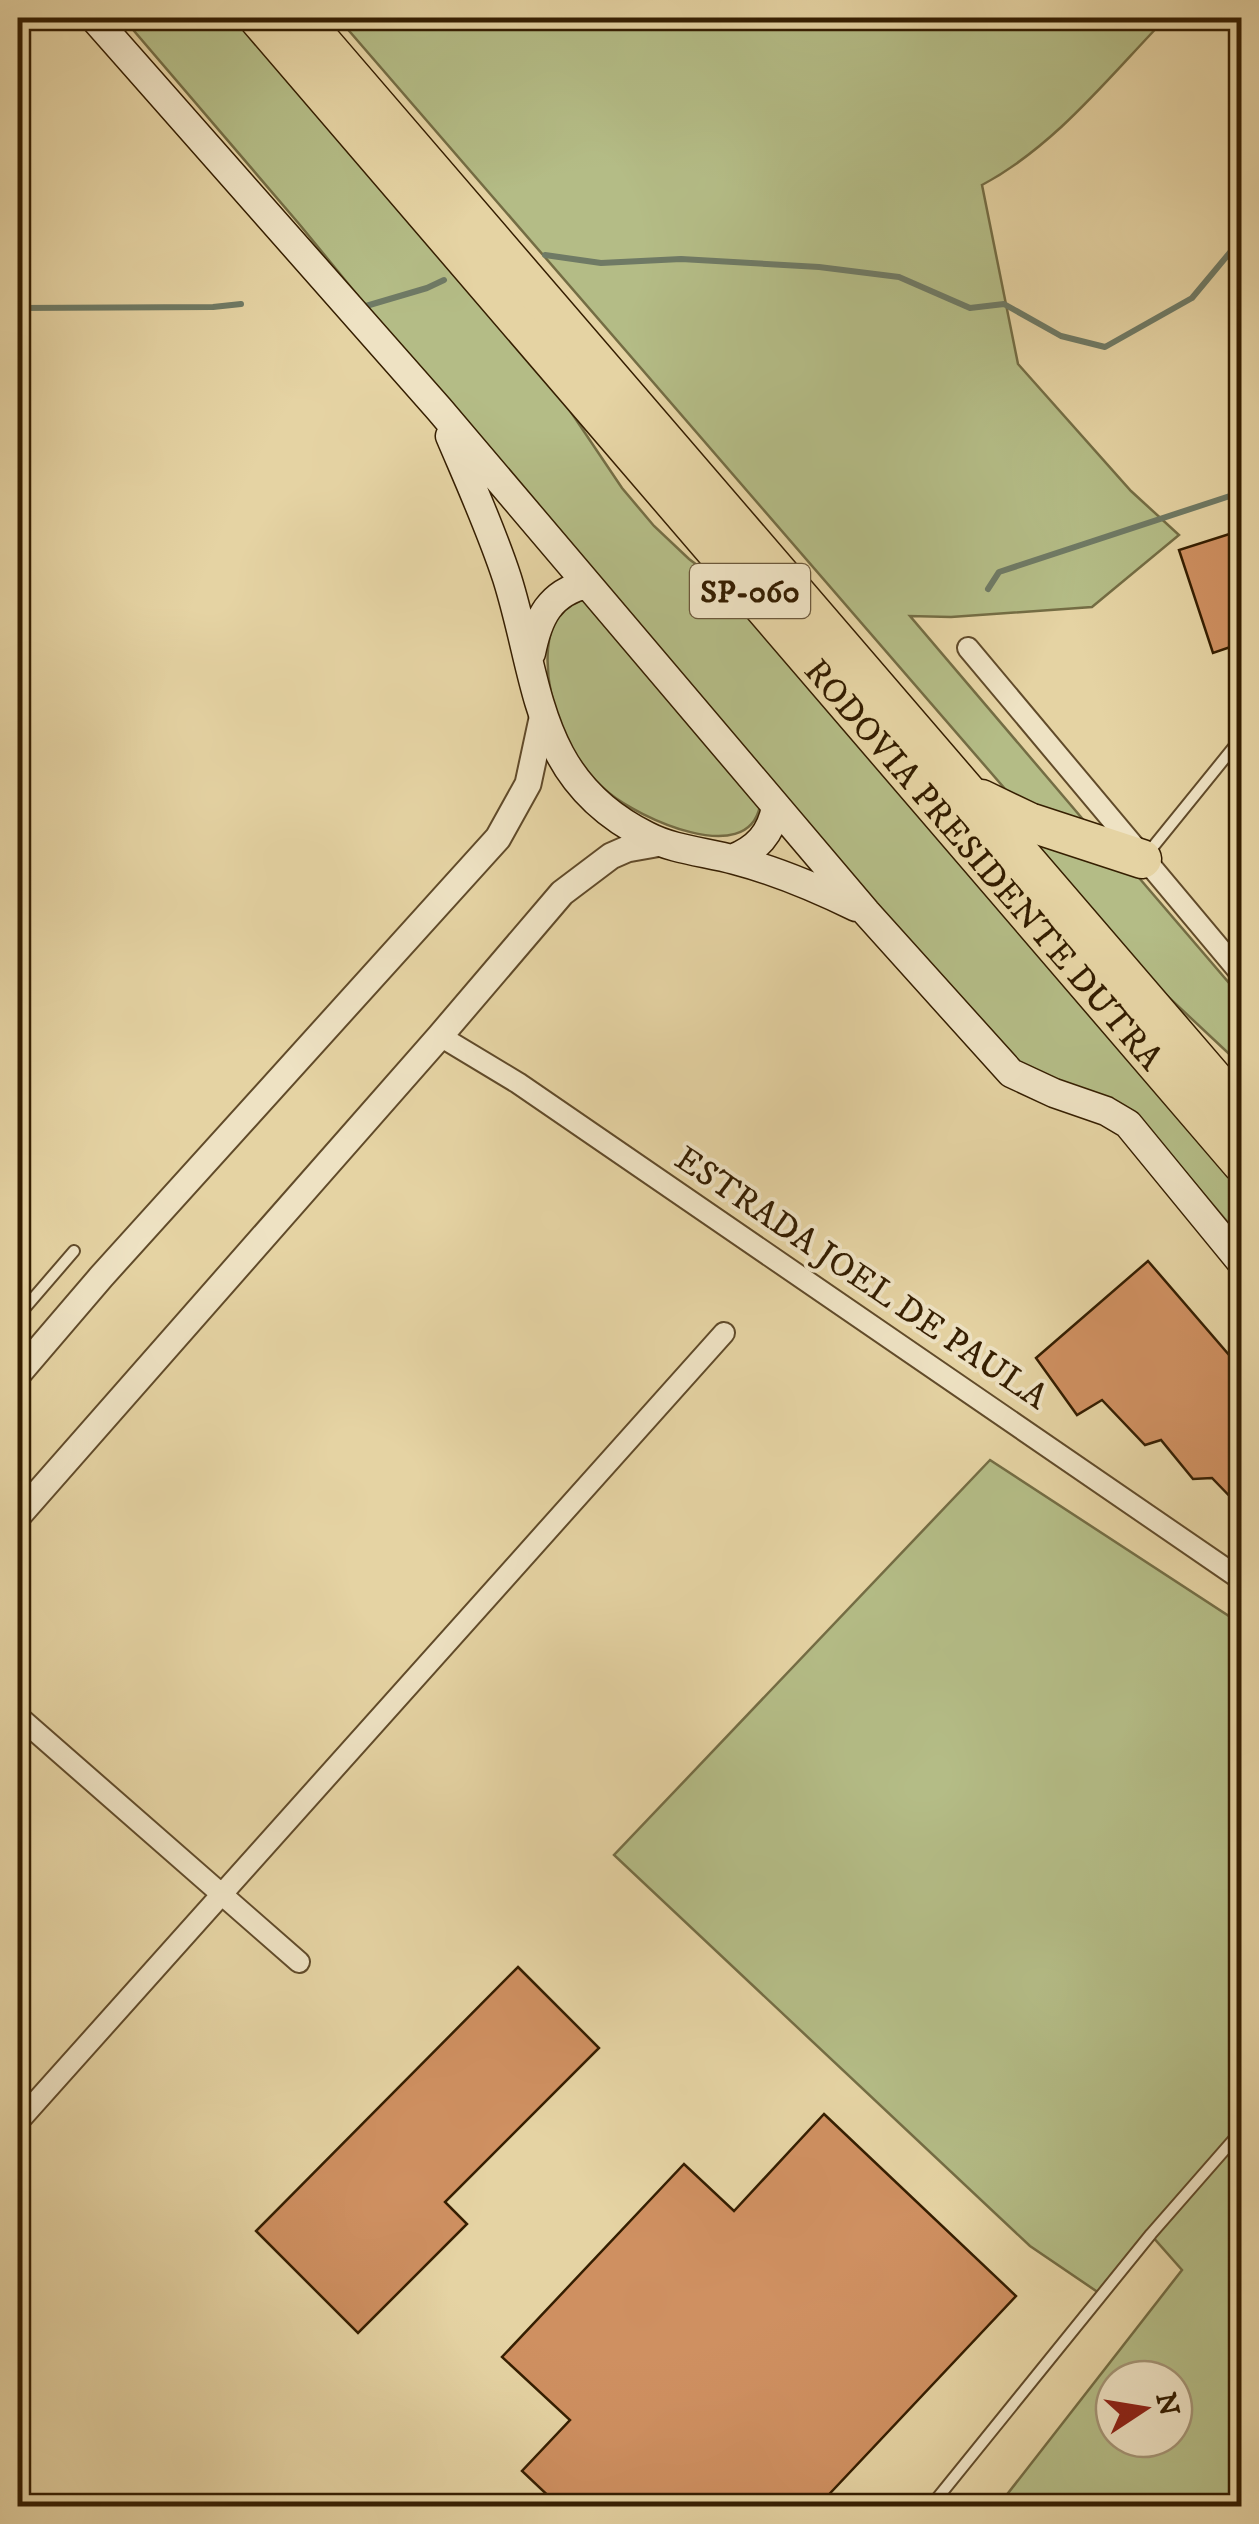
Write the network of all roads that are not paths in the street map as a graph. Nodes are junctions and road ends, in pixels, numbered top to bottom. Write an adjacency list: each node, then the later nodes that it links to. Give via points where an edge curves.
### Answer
1 (94, 18): 4 (main road)
2 (258, 18): 19 (highway, RODOVIA PRESIDENTE DUTRA / SP-060)
3 (301, 18): 10 (highway, RODOVIA PRESIDENTE DUTRA / SP-060)
4 (439, 409): 5 (main road); 7 (main road, via 491,533)
5 (587, 584): 7 (main road, via 545,608); 11 (main road)
6 (968, 648): 14 (street)
7 (530, 660): 8 (main road)
8 (542, 720): 12 (main road, via 563,762 593,799); 24 (street, via 528,784 498,838)
9 (1242, 737): 14 (lane)
10 (968, 792): 14 (highway, via 1029,822); 18 (highway, RODOVIA PRESIDENTE DUTRA / SP-060)
11 (776, 807): 13 (main road, via 763,839); 15 (main road)
12 (661, 842): 13 (main road); 17 (street, via 627,849 578,878)
13 (732, 859): 15 (main road)
14 (1142, 859): 16 (street)
15 (866, 912): 21 (main road, via 1011,1073 1128,1124)
16 (1242, 975)
17 (440, 1036): 25 (street); 26 (street, ESTRADA JOEL DE PAULA)
18 (1242, 1112)
19 (1242, 1164)
20 (74, 1251): 22 (lane)
21 (1242, 1263)
22 (18, 1316)
23 (724, 1333): 28 (street)
24 (18, 1374)
25 (18, 1516)
26 (1242, 1580)
27 (18, 1716): 28 (street)
28 (222, 1896): 29 (street); 30 (street)
29 (299, 1962)
30 (18, 2122)
31 (1242, 2130): 32 (lane)
32 (931, 2506)

